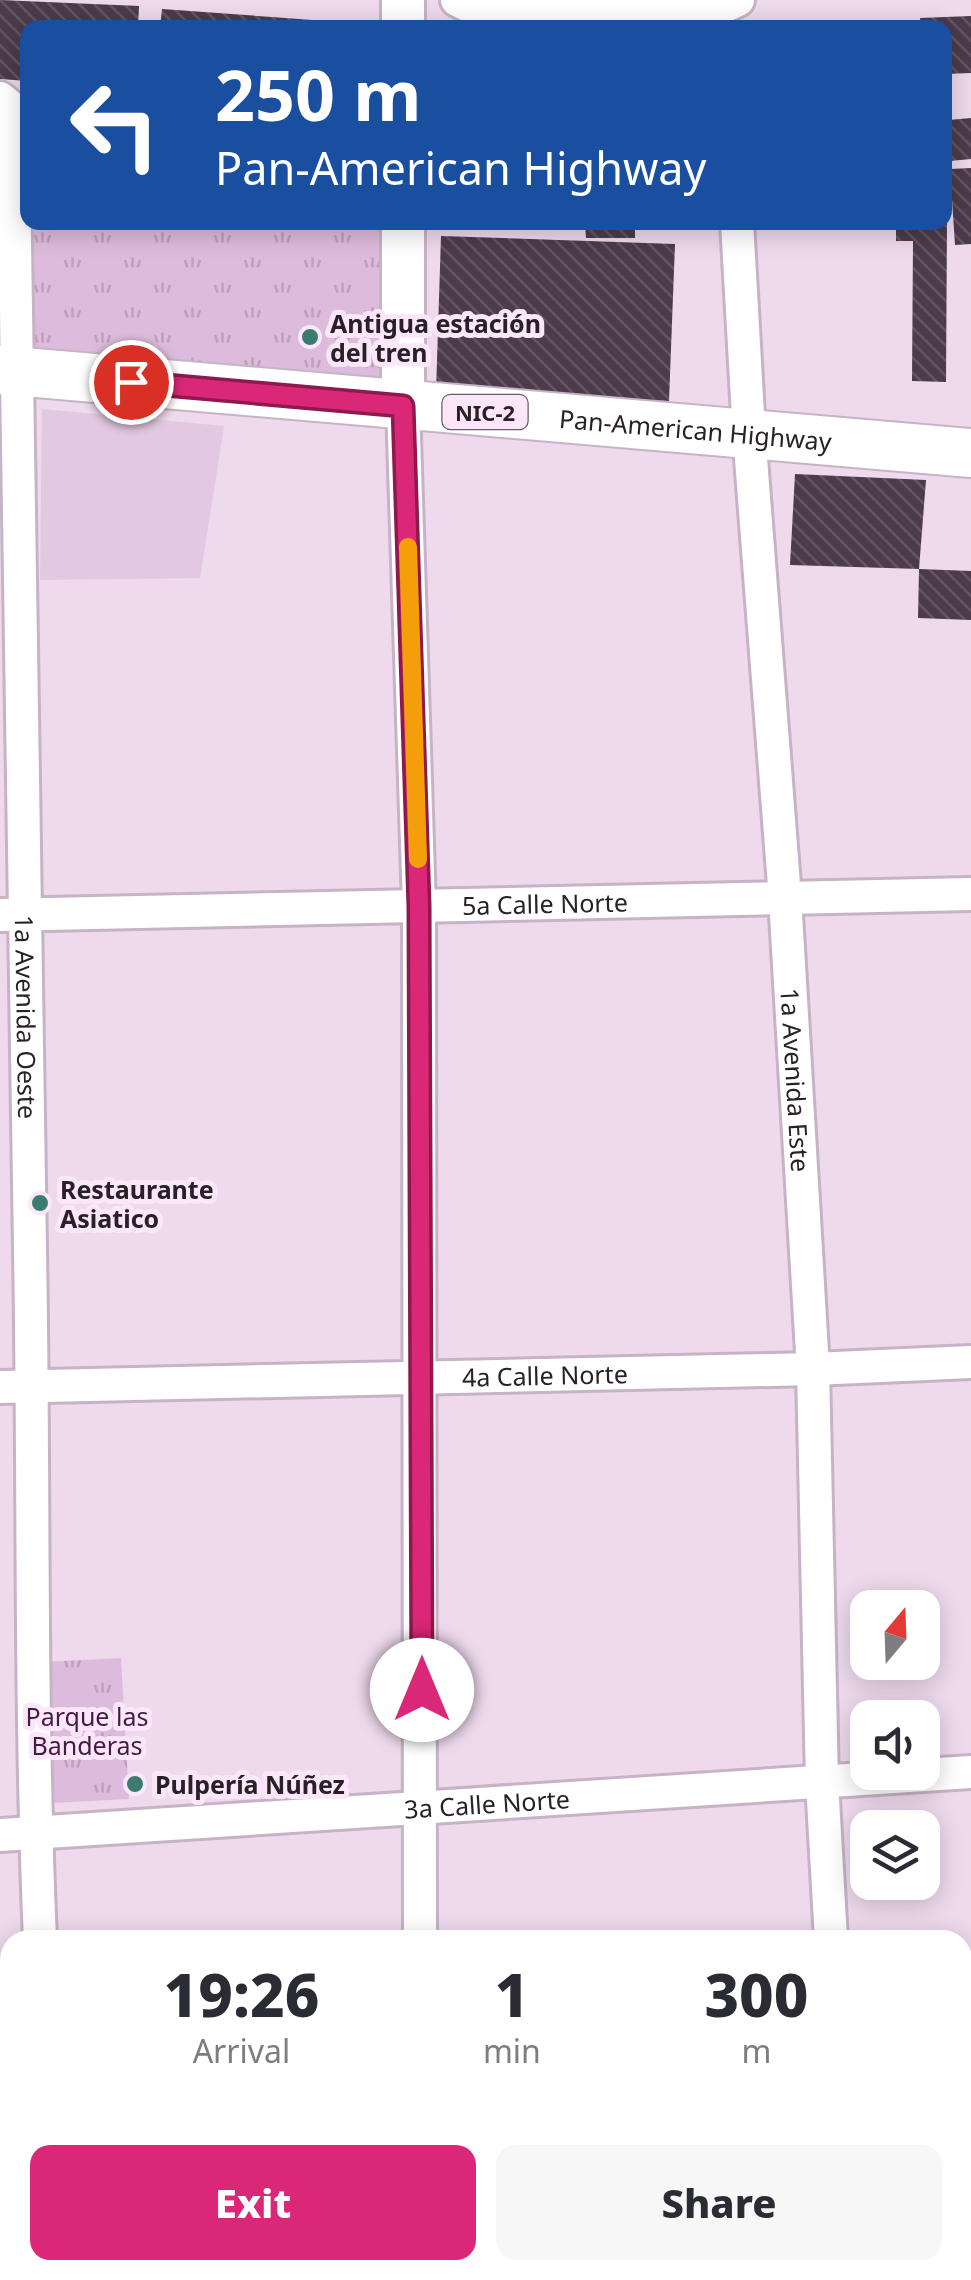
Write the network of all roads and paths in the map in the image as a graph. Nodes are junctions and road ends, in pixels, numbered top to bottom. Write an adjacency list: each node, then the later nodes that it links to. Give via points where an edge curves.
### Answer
1 (458, 0): 2 (street, via 471,7)
2 (730, 11)
3 (0, 98): 6 (street, 1a Avenida Oeste, via 13,109)
4 (403, 230): 7 (main road)
5 (737, 230): 8 (street, 1a Avenida Este)
6 (7, 370): 7 (highway, Pan-American Highway / NIC-2); 13 (street, 1a Avenida Oeste)
7 (403, 406): 8 (highway, Pan-American Highway / NIC-2); 12 (street)
8 (749, 432): 9 (highway, Pan-American Highway / NIC-2); 11 (street, 1a Avenida Este)
9 (971, 453)
10 (971, 894): 11 (street, 5a Calle Norte)
11 (785, 898): 12 (street, 5a Calle Norte); 15 (street, 1a Avenida Este)
12 (419, 906): 13 (street, 5a Calle Norte); 16 (street)
13 (13, 915): 17 (street, 1a Avenida Oeste)
14 (971, 1362): 15 (street, 4a Calle Norte)
15 (813, 1369): 16 (street, 4a Calle Norte); 19 (street, 1a Avenida Este)
16 (420, 1377): 17 (street, 4a Calle Norte); 20 (street)
17 (16, 1386): 21 (street, 1a Avenida Oeste)
18 (971, 1772): 19 (street, 3a Calle Norte)
19 (822, 1782): 20 (street, 3a Calle Norte); 25 (street, 1a Avenida Este)
20 (422, 1808): 21 (street, 3a Calle Norte); 24 (street)
21 (35, 1832): 22 (street, 3a Calle Norte); 23 (street, 1a Avenida Oeste)
22 (0, 1834)
23 (40, 1930)
24 (420, 1930)
25 (830, 1930)

